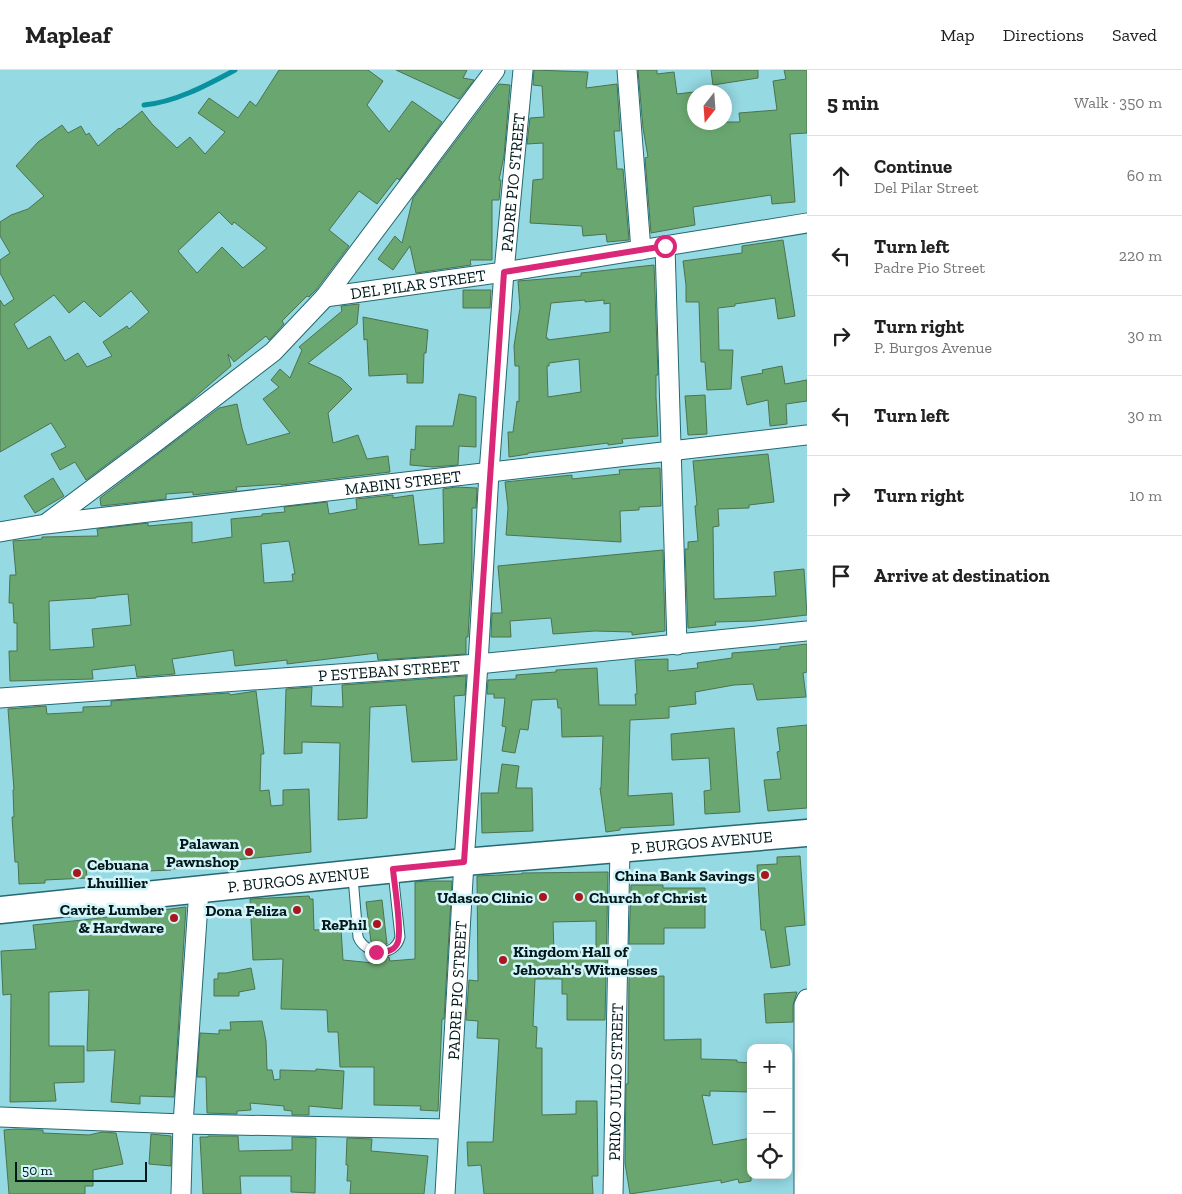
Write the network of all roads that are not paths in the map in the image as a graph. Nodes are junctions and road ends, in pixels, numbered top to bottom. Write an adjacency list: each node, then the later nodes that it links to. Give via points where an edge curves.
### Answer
1 (494, 70): 8 (street)
2 (523, 70): 7 (street, PADRE PIO STREET)
3 (627, 70): 6 (street)
4 (807, 223): 5 (street, DEL PILAR STREET)
5 (665, 246): 6 (street, DEL PILAR STREET); 10 (street)
6 (641, 250): 7 (street, DEL PILAR STREET)
7 (504, 272): 8 (street, DEL PILAR STREET); 11 (street, PADRE PIO STREET)
8 (325, 297): 12 (street, via 272,352)
9 (807, 435): 10 (street, MABINI STREET)
10 (671, 451): 11 (street, MABINI STREET); 15 (street)
11 (489, 474): 12 (street, MABINI STREET); 16 (street, PADRE PIO STREET)
12 (46, 524): 13 (street, MABINI STREET)
13 (0, 532)
14 (807, 631): 15 (street, P ESTEBAN STREET)
15 (676, 645): 16 (street, P ESTEBAN STREET)
16 (478, 664): 17 (street, P ESTEBAN STREET); 20 (street, PADRE PIO STREET)
17 (0, 698)
18 (807, 833): 19 (main road, P. BURGOS AVENUE)
19 (620, 849): 20 (main road, P. BURGOS AVENUE); 31 (street, PRIMO JULIO STREET)
20 (464, 862): 21 (main road, P. BURGOS AVENUE); 28 (street, PADRE PIO STREET)
21 (393, 869): 22 (main road, P. BURGOS AVENUE); 22 (lane, via 400,937 395,947 388,951 368,950 360,942)
22 (352, 874): 23 (main road, P. BURGOS AVENUE)
23 (199, 889): 24 (main road, P. BURGOS AVENUE); 27 (street)
24 (0, 910)
25 (807, 999): 32 (street, via 804,1004)
26 (0, 1117): 27 (street)
27 (183, 1124): 28 (street); 29 (street)
28 (448, 1129): 30 (street, PADRE PIO STREET)
29 (181, 1194)
30 (446, 1194)
31 (613, 1194)
32 (804, 1194)

